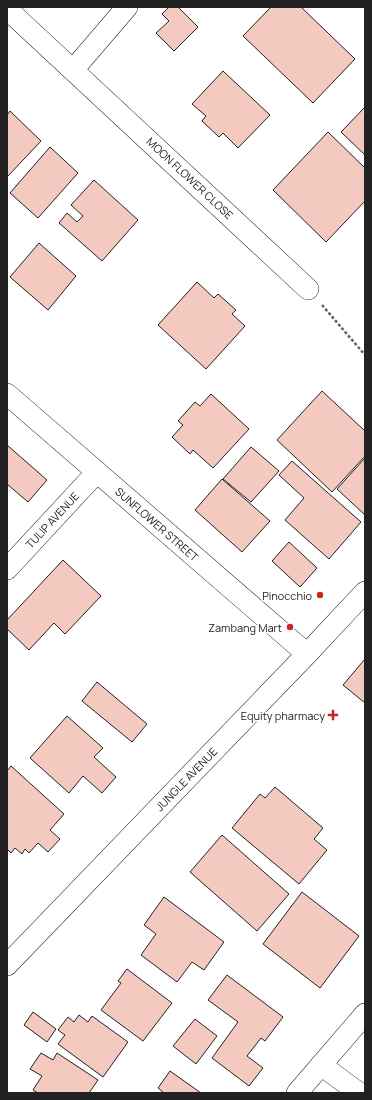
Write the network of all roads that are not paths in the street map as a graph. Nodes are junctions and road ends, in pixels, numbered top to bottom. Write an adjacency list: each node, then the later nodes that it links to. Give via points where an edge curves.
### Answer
1 (127, 7): 3 (street)
2 (7, 9): 3 (street, MOON FLOWER CLOSE)
3 (73, 70): 4 (street, MOON FLOWER CLOSE)
4 (308, 289)
5 (7, 394): 6 (street, SUNFLOWER STREET)
6 (97, 472): 7 (street, TULIP AVENUE); 9 (street, SUNFLOWER STREET)
7 (7, 569)
8 (365, 592): 9 (street, JUNGLE AVENUE)
9 (307, 654): 10 (street, JUNGLE AVENUE)
10 (7, 964)
11 (365, 1014): 12 (street)
12 (321, 1065): 13 (street); 14 (street)
13 (298, 1093)
14 (359, 1093)

